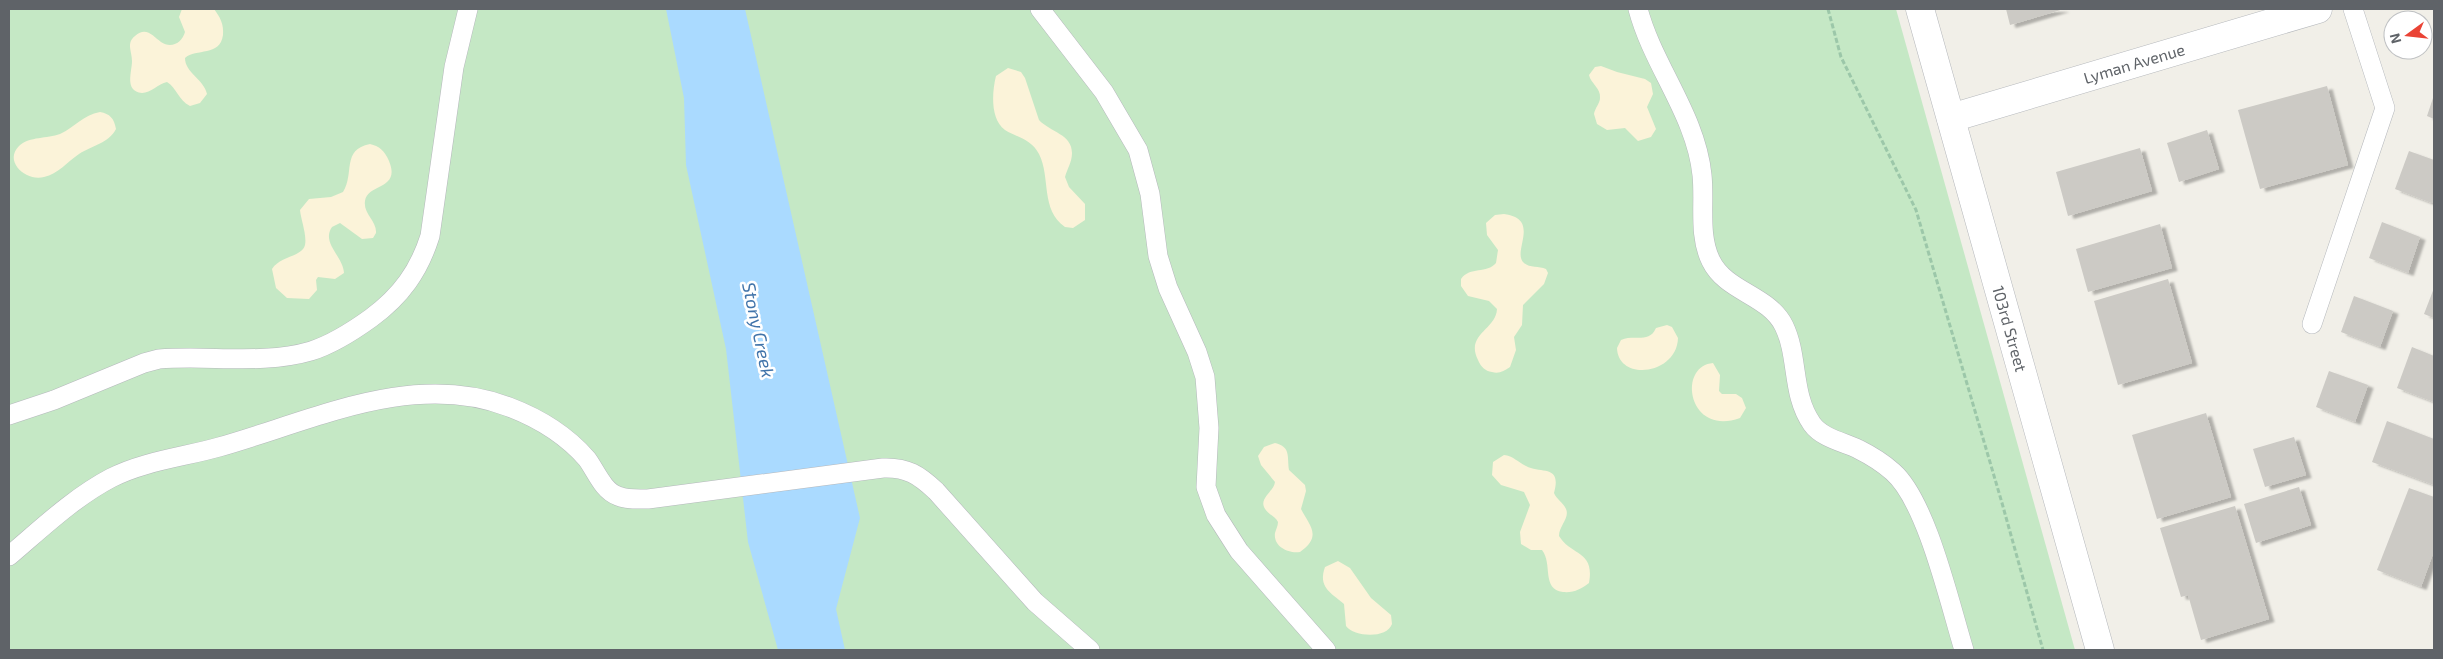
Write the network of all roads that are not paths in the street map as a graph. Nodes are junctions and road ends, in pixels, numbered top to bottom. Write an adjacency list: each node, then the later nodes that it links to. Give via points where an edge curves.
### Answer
1 (468, 9): 9 (lane, via 454,67 430,236 424,256 400,294 361,325 310,351 266,357 159,359)
2 (1040, 9): 12 (lane, via 1104,92 1138,150 1150,194 1158,256 1205,377 1209,428 1206,487 1216,516 1239,550)
3 (1638, 9): 13 (lane, via 1696,147 1702,175 1703,228 1710,260 1729,283 1758,300 1782,322 1790,338 1798,394 1812,425 1878,460 1902,481 1913,498 1928,536)
4 (1920, 9): 7 (street, 103rd Street)
5 (2318, 9): 7 (street, Lyman Avenue)
6 (2353, 9): 8 (lane, via 2385,108)
7 (1950, 118): 14 (street, 103rd Street)
8 (2312, 324)
9 (9, 415)
10 (9, 556): 11 (lane, via 80,498 112,477 370,402 404,395 451,393 509,407 554,430 573,445 617,496 648,499 883,468 908,470 921,476 1035,602)
11 (1090, 650)
12 (1326, 650)
13 (1964, 650)
14 (2100, 650)

